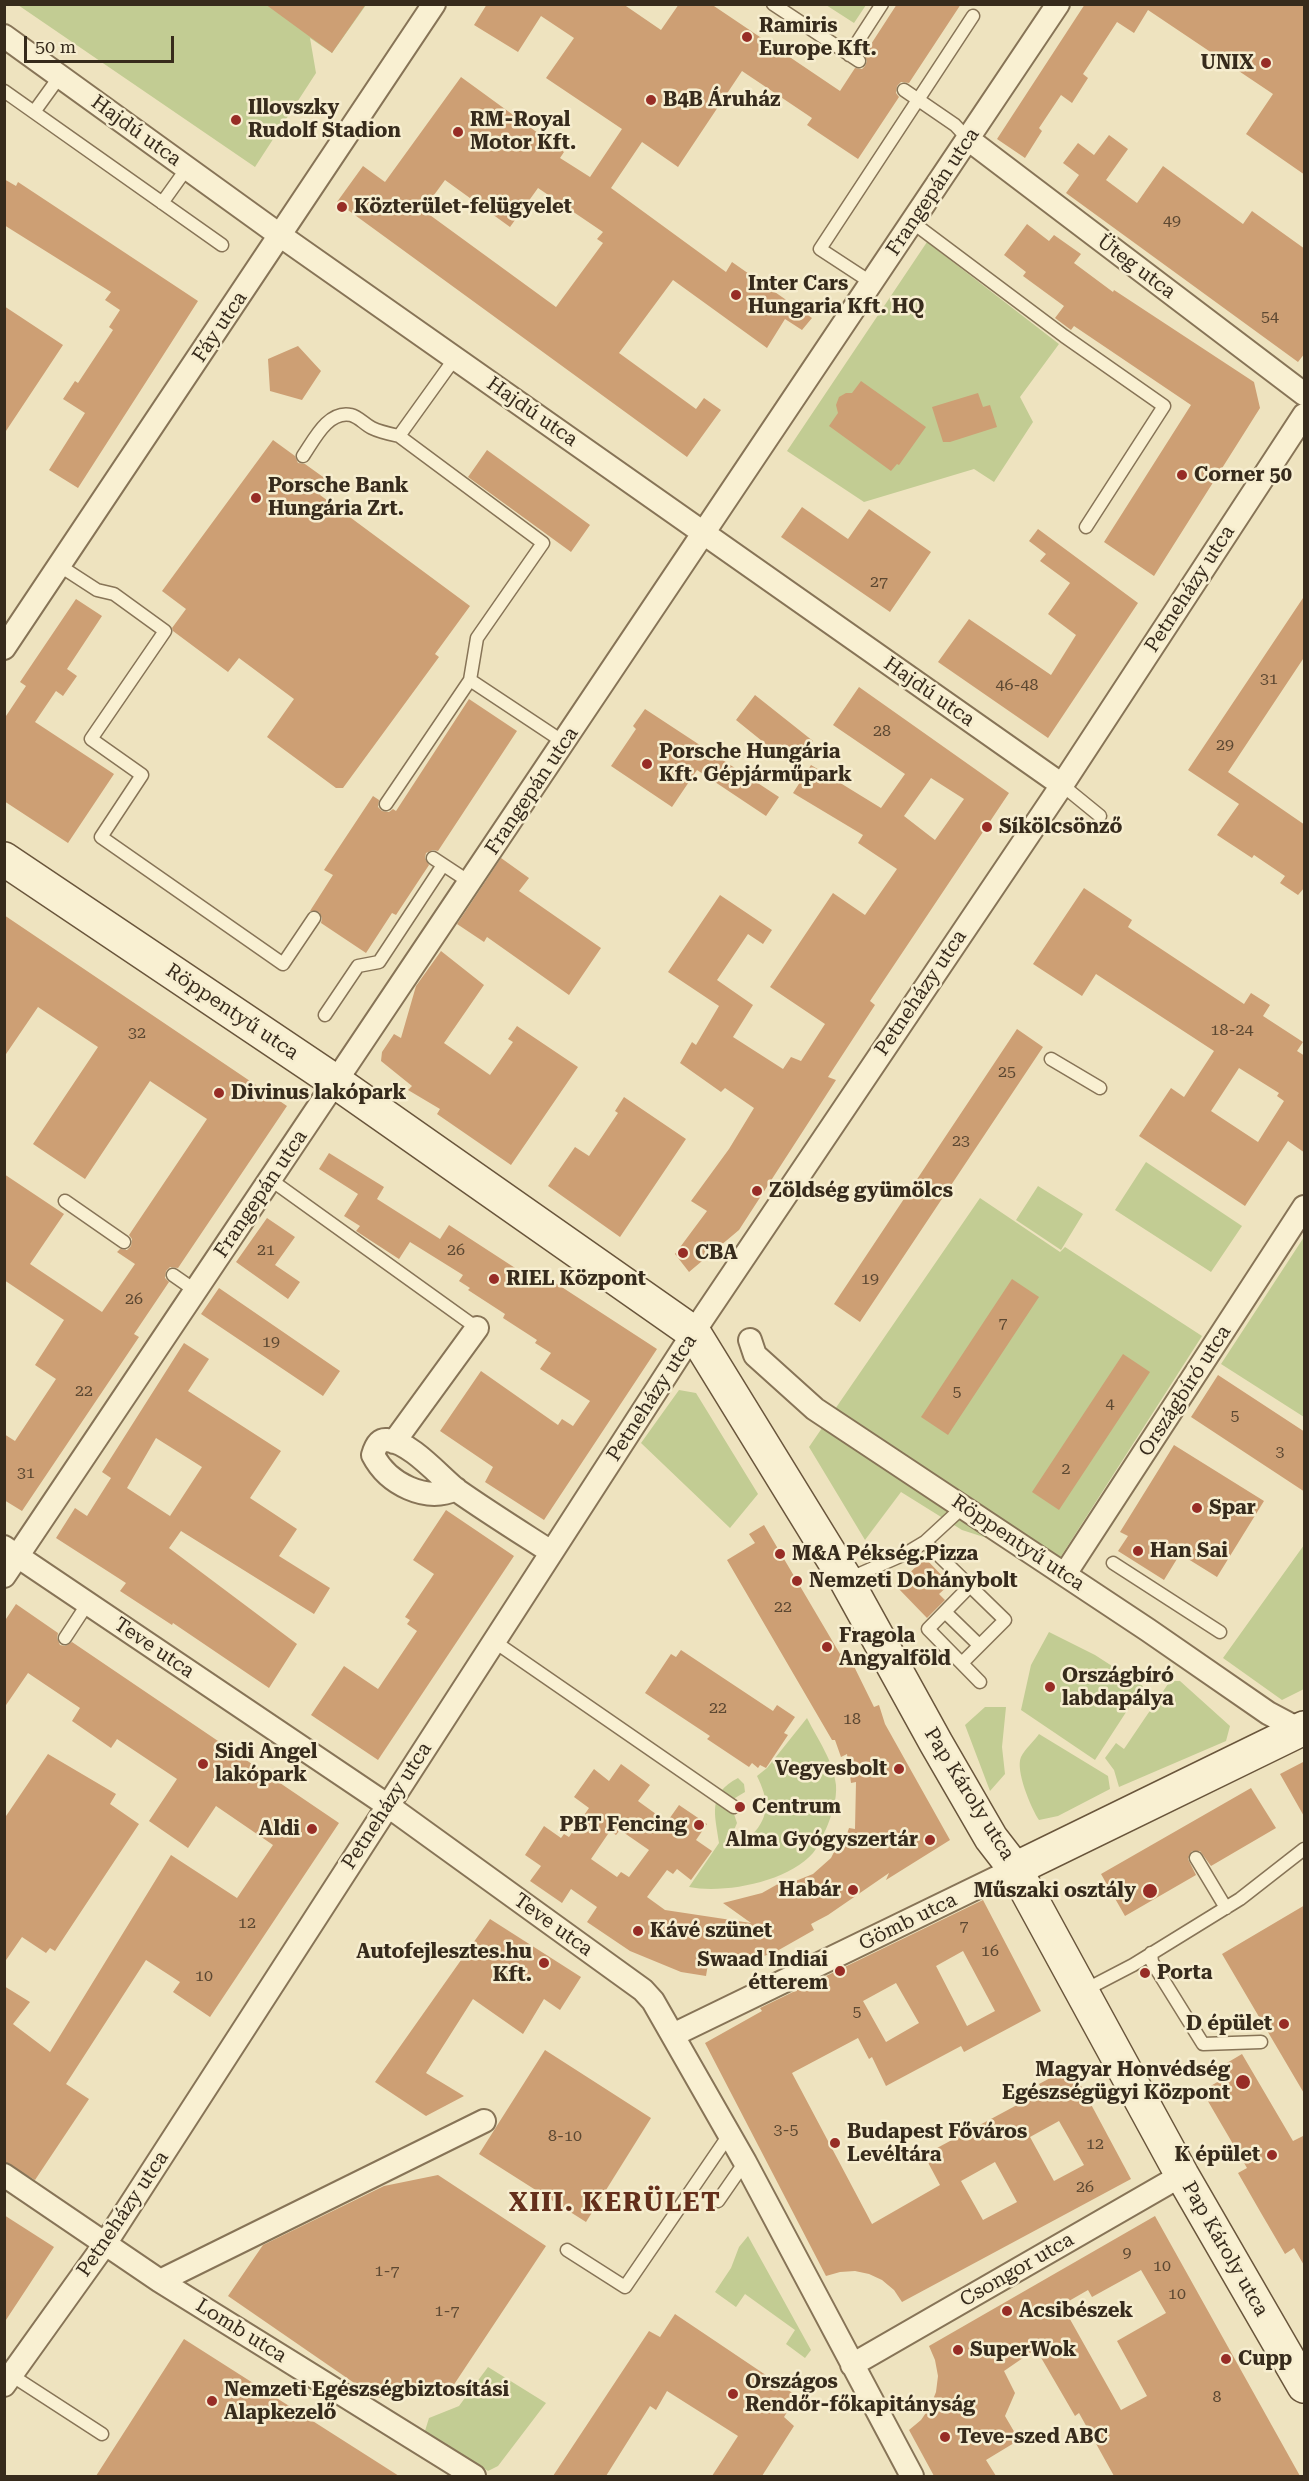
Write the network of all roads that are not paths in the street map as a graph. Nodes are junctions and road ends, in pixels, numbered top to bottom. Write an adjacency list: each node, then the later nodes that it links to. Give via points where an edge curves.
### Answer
1 (434, 4): 16 (street, Fáy utca)
2 (773, 4): 3 (lane, via 854,58)
3 (882, 4)
4 (1058, 4): 12 (street, Frangepán utca)
5 (973, 16): 10 (lane)
6 (4, 36): 7 (street, Hajdú utca)
7 (60, 76): 11 (lane); 13 (street, Hajdú utca)
8 (904, 90): 10 (lane)
9 (4, 91): 11 (lane)
10 (918, 100): 12 (lane, via 955,125); 18 (lane, via 820,249)
11 (34, 112): 14 (lane)
12 (968, 139): 15 (street, Frangepán utca); 20 (street, Üteg utca)
13 (187, 168): 14 (lane); 16 (street, Hajdú utca)
14 (162, 203): 17 (lane)
15 (912, 222): 18 (street, Frangepán utca); 24 (lane, via 1164,406)
16 (281, 236): 19 (street, Hajdú utca); 26 (street, Fáy utca)
17 (222, 245)
18 (872, 283): 25 (street, Frangepán utca)
19 (455, 358): 22 (lane); 25 (street, Hajdú utca)
20 (1305, 394)
21 (1305, 415): 30 (street, Petneházy utca)
22 (399, 436): 23 (lane, via 344,414 326,423); 28 (lane, via 543,543 477,638)
23 (303, 456)
24 (1086, 527)
25 (704, 533): 29 (street, Frangepán utca); 30 (street, Hajdú utca)
26 (60, 566): 27 (street, Fáy utca); 35 (lane, via 97,590 114,594 165,631 91,739 142,775 101,837 283,964)
27 (4, 648)
28 (470, 680): 29 (lane); 31 (lane)
29 (565, 742): 34 (street, Frangepán utca)
30 (1062, 785): 32 (lane); 47 (street, Petneházy utca)
31 (386, 804)
32 (1100, 816)
33 (4, 859): 38 (street, Röppentyű utca)
34 (471, 883): 36 (lane, via 438,862 379,962 358,966); 38 (street, Frangepán utca)
35 (314, 918)
36 (325, 1015)
37 (1051, 1059): 39 (lane)
38 (336, 1082): 40 (street, Frangepán utca); 47 (street, Röppentyű utca)
39 (1100, 1088)
40 (271, 1179): 45 (street, Frangepán utca); 46 (lane)
41 (65, 1201): 43 (lane)
42 (1305, 1207): 56 (street, Országbíró utca)
43 (124, 1242)
44 (173, 1275): 45 (lane)
45 (196, 1291): 53 (street, Frangepán utca)
46 (477, 1328): 49 (street)
47 (694, 1333): 54 (street, Petneházy utca); 58 (street, Pap Károly utca)
48 (750, 1340): 51 (street, Röppentyű utca, via 755,1355 815,1409)
49 (394, 1442): 50 (street, via 423,1459); 50 (street, via 381,1441 373,1455 388,1476 425,1494 442,1495)
50 (456, 1489): 54 (street)
51 (963, 1507): 52 (lane); 56 (street, Röppentyű utca)
52 (925, 1542): 58 (lane); 59 (lane)
53 (11, 1551): 57 (street, Frangepán utca); 60 (street, Teve utca)
54 (551, 1552): 64 (street, Petneházy utca)
55 (1113, 1563): 62 (lane)
56 (1065, 1574): 68 (street, Röppentyű utca, via 1268,1713)
57 (4, 1576)
58 (846, 1580): 73 (street, Pap Károly utca, via 986,1829)
59 (970, 1586): 61 (lane); 65 (lane, via 1005,1620)
60 (88, 1603): 63 (lane); 69 (street, Teve utca)
61 (945, 1612): 65 (lane); 66 (lane, via 928,1629)
62 (1220, 1632)
63 (65, 1638)
64 (495, 1642): 69 (street, Petneházy utca); 70 (lane)
65 (979, 1645): 66 (lane)
66 (963, 1662): 67 (lane)
67 (980, 1682)
68 (1302, 1729): 73 (street, Gömb utca)
69 (387, 1805): 77 (street, Teve utca, via 643,1990); 85 (street, Petneházy utca)
70 (734, 1807)
71 (1305, 1849): 74 (lane)
72 (1196, 1858): 74 (lane)
73 (1015, 1869): 76 (street, Pap Károly utca); 77 (street, Gömb utca)
74 (1226, 1908): 75 (lane)
75 (1151, 1953): 76 (lane); 78 (lane, via 1152,1962 1203,2044)
76 (1082, 1992): 83 (street, Pap Károly utca)
77 (673, 2035): 80 (street, Teve utca)
78 (1261, 2042)
79 (484, 2121): 87 (street)
80 (729, 2136): 81 (street, Teve utca); 86 (lane, via 625,2286)
81 (745, 2162): 84 (lane); 88 (street, Teve utca)
82 (4, 2175): 85 (street, Lomb utca)
83 (1182, 2175): 88 (street, Csongor utca); 90 (street, Pap Károly utca, via 1292,2356)
84 (718, 2201)
85 (105, 2244): 87 (street, Lomb utca); 89 (street, Petneházy utca)
86 (567, 2250)
87 (160, 2281): 92 (street, Lomb utca)
88 (852, 2365): 93 (street, Teve utca)
89 (8, 2380): 91 (lane)
90 (1305, 2386)
91 (102, 2434)
92 (474, 2476)
93 (912, 2476)

